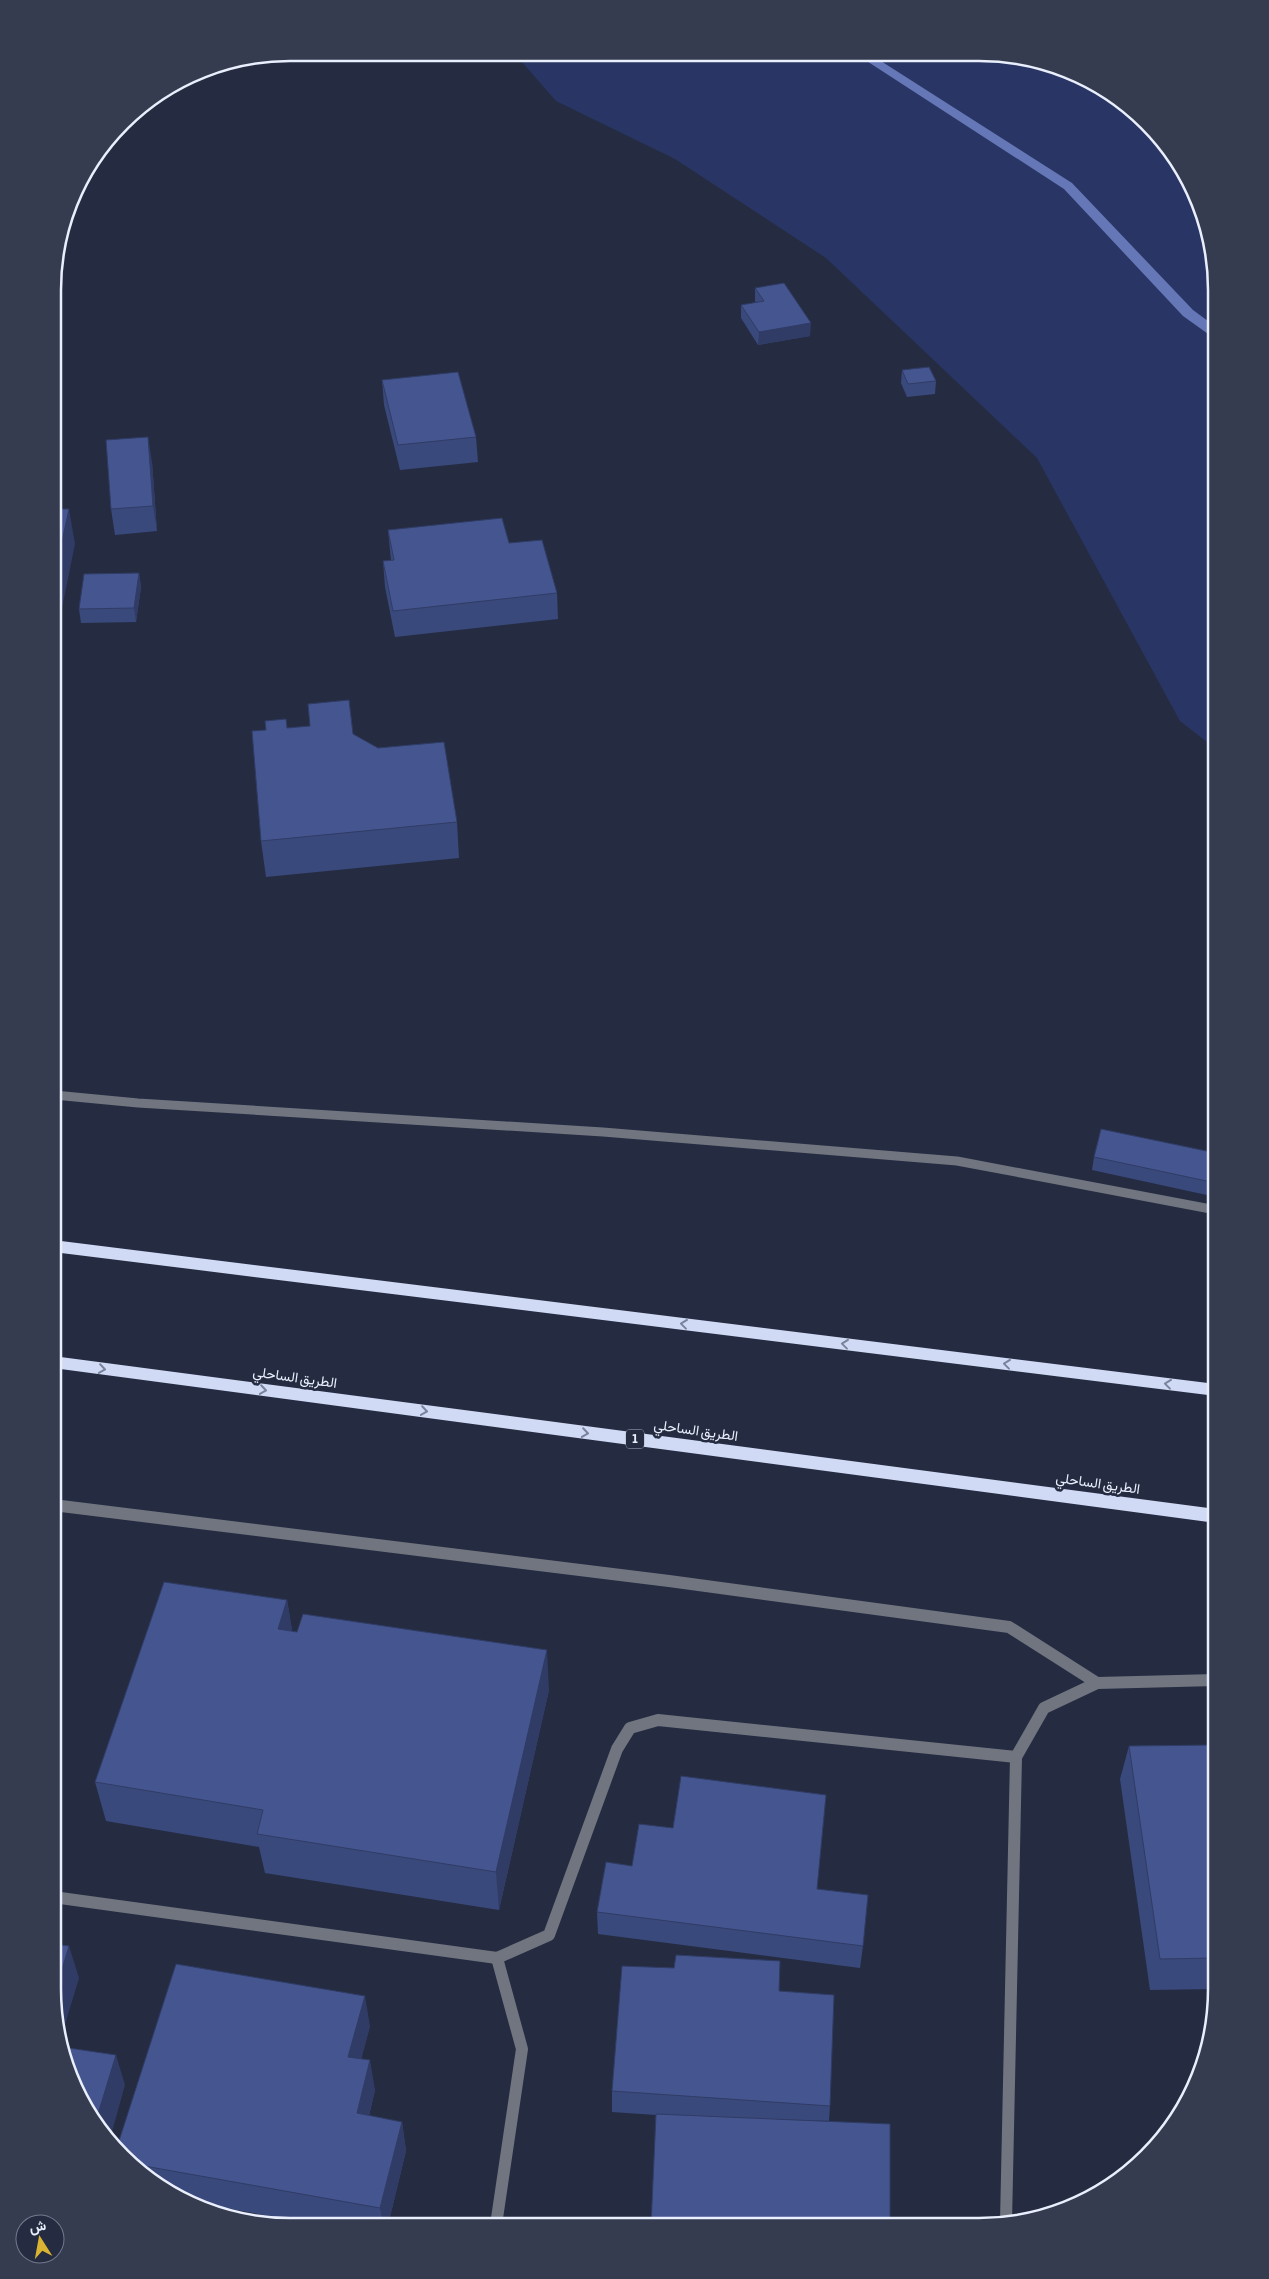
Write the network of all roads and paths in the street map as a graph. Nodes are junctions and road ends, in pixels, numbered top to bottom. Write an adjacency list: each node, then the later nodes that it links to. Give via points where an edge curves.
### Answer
1 (61, 1096): 2 (street, via 603,1132 957,1161)
2 (1208, 1208)
3 (61, 1247): 5 (highway, one-way to 3)
4 (61, 1363): 7 (highway, الطريق الساحلي / 1, one-way to 7)
5 (1208, 1389)
6 (61, 1506): 9 (street, via 650,1578 1009,1627)
7 (1208, 1515)
8 (1208, 1680): 9 (street)
9 (1097, 1684): 10 (street, via 1044,1708)
10 (1016, 1757): 12 (street, via 658,1720 630,1728 617,1749 549,1935); 13 (street)
11 (61, 1899): 12 (street)
12 (497, 1958): 14 (street, via 522,2049)
13 (1006, 2216)
14 (497, 2218)

